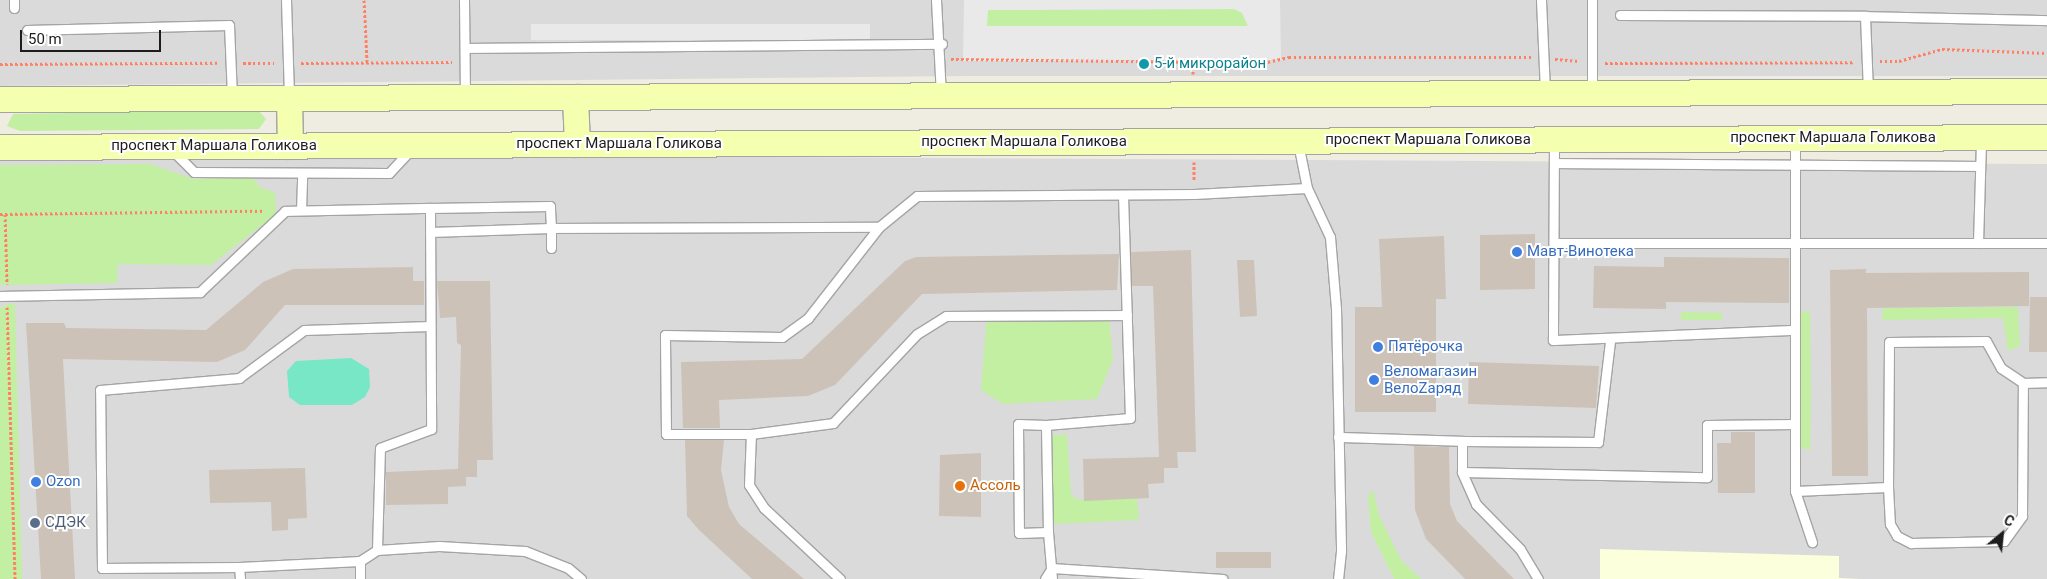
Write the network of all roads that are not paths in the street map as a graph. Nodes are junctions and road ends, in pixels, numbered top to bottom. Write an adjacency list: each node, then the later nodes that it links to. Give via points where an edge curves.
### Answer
1 (286, 0): 20 (lane)
2 (464, 0): 11 (lane)
3 (936, 0): 10 (lane)
4 (1542, 0): 15 (lane)
5 (1592, 0): 14 (lane)
6 (1620, 15): 7 (lane)
7 (1865, 16): 8 (lane); 12 (lane)
8 (2047, 20)
9 (27, 30): 19 (lane, via 229,25)
10 (942, 44): 11 (lane); 16 (lane)
11 (466, 48): 17 (lane)
12 (1868, 91): 13 (main road); 14 (main road)
13 (2047, 91)
14 (1592, 92): 15 (main road)
15 (1545, 93): 16 (main road)
16 (941, 95): 18 (main road)
17 (465, 97): 18 (main road); 20 (main road)
18 (575, 97): 25 (main road)
19 (232, 98): 20 (main road); 21 (main road)
20 (289, 98): 28 (main road)
21 (0, 99)
22 (2047, 137): 23 (main road, проспект Маршала Голикова)
23 (1981, 138): 30 (main road, проспект Маршала Голикова); 32 (lane)
24 (1298, 141): 25 (main road, проспект Маршала Голикова); 31 (main road, проспект Маршала Голикова); 34 (lane)
25 (577, 144): 26 (main road, проспект Маршала Голикова)
26 (415, 145): 28 (main road, проспект Маршала Голикова); 33 (lane, via 389,174)
27 (168, 146): 28 (main road, проспект Маршала Голикова); 29 (main road, проспект Маршала Голикова); 33 (lane, via 194,172)
28 (290, 146)
29 (0, 147)
30 (1794, 150): 31 (main road, проспект Маршала Голикова); 32 (lane); 44 (lane)
31 (1554, 151): 41 (lane)
32 (1980, 166): 42 (lane)
33 (302, 173): 37 (lane)
34 (1307, 188): 35 (lane); 56 (lane, via 1330,236)
35 (1123, 195): 38 (lane, via 917,196); 47 (lane)
36 (430, 208): 37 (lane); 39 (lane, via 550,206); 40 (lane)
37 (302, 210): 46 (lane, via 284,211 200,292)
38 (878, 227): 39 (lane); 55 (lane, via 808,318 782,337 665,335 666,434)
39 (551, 228): 40 (lane); 45 (lane)
40 (430, 232): 48 (lane)
41 (1554, 243): 44 (lane); 50 (lane, via 1553,340)
42 (1978, 243): 43 (lane); 44 (lane)
43 (2047, 243)
44 (1795, 245): 49 (lane)
45 (550, 248)
46 (3, 296)
47 (1127, 315): 54 (lane, via 1130,418); 55 (lane, via 946,316 917,334 832,423)
48 (430, 326): 63 (lane, via 431,429 380,448); 65 (lane, via 304,330 239,378 100,390 102,568)
49 (1792, 330): 50 (lane); 53 (lane)
50 (1610, 341): 57 (lane, via 1598,442)
51 (2047, 382): 52 (lane)
52 (2023, 383): 59 (lane, via 2001,368 1986,342 1889,342); 59 (lane, via 2022,516 2004,541 1912,543 1897,536 1890,524)
53 (1795, 424): 58 (lane, via 1708,425 1707,477); 60 (lane)
54 (1046, 425): 61 (lane); 61 (lane, via 1018,424 1019,533)
55 (751, 434): 70 (lane, via 750,486 764,508)
56 (1338, 437): 57 (lane); 74 (lane)
57 (1462, 441): 58 (lane)
58 (1462, 472): 75 (lane, via 1476,504 1520,549)
59 (1888, 487): 60 (lane)
60 (1795, 491): 62 (lane)
61 (1048, 532): 66 (lane)
62 (1812, 542)
63 (377, 550): 64 (lane); 69 (lane, via 439,546 525,551 568,568)
64 (360, 561): 65 (lane); 68 (lane)
65 (239, 568): 67 (lane)
66 (1052, 568): 71 (lane); 72 (lane); 73 (lane)
67 (240, 579)
68 (360, 579)
69 (581, 579)
70 (840, 579)
71 (1045, 579)
72 (1052, 579)
73 (1223, 579)
74 (1338, 579)
75 (1538, 579)

